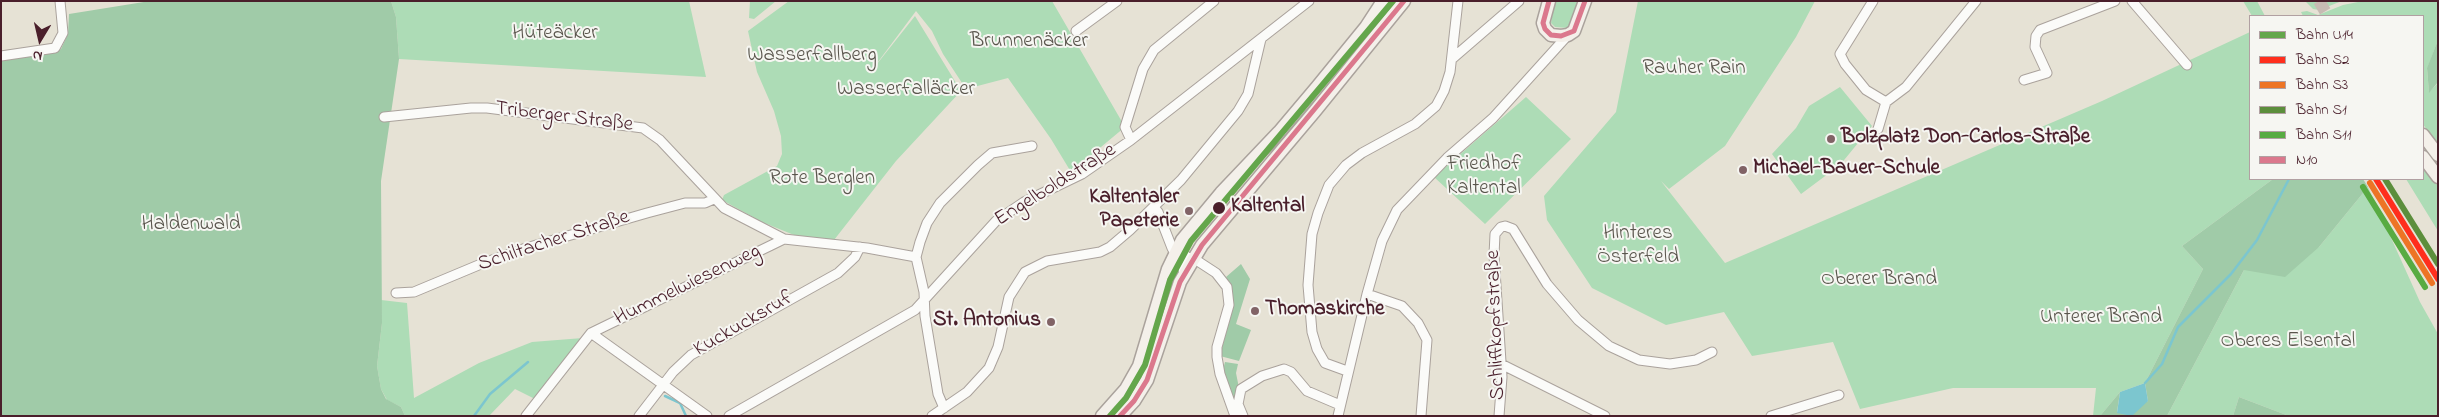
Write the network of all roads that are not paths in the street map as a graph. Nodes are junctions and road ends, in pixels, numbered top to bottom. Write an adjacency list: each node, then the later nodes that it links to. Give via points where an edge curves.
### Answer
1 (60, 1): 20 (street, via 63,33 54,48)
2 (1117, 1): 15 (street)
3 (1214, 1): 28 (street, via 1154,50 1143,69 1125,127)
4 (1310, 1): 18 (street, Engelboldstraße)
5 (1383, 1): 37 (main road, via 1328,74 1216,199)
6 (1404, 1): 39 (main road)
7 (1458, 1): 21 (street)
8 (1519, 1): 21 (street)
9 (1549, 1): 16 (main road, via 1543,23)
10 (1585, 1): 17 (main road, via 1578,23)
11 (1873, 1): 24 (street, via 1840,54 1866,90)
12 (1976, 1): 24 (street, via 1906,87)
13 (2115, 1): 23 (street, via 2040,30 2034,47 2047,73)
14 (2132, 1): 22 (street)
15 (1076, 31)
16 (1547, 33): 17 (main road); 19 (street)
17 (1568, 35): 19 (street)
18 (1261, 39): 28 (street, Engelboldstraße); 34 (street, via 1248,94 1238,112)
19 (1550, 53): 43 (street, via 1493,118 1400,205 1386,231)
20 (1, 56)
21 (1453, 58): 48 (street, via 1444,91 1436,106 1424,117 1346,165 1329,185 1318,213 1312,234 1308,285 1312,332 1325,363)
22 (2187, 65)
23 (2024, 80)
24 (1886, 102): 26 (street)
25 (384, 116): 33 (street, Triberger Straße, via 487,108 643,128 660,140)
26 (1878, 129)
27 (2424, 136): 30 (main road)
28 (1131, 140): 44 (street, Engelboldstraße, via 1082,174 1024,202 996,221)
29 (1032, 146): 38 (street, via 992,153 955,186 927,224)
30 (2438, 155)
31 (2424, 158): 32 (main road)
32 (2438, 177)
33 (714, 199): 35 (street, Triberger Straße, via 724,208); 42 (street, Schiltacher Straße, via 705,203 685,203 526,248 414,292)
34 (1154, 207): 37 (street); 52 (street, via 1119,240 1100,252 1047,261 1025,272 1009,297 998,347 989,368 975,386)
35 (784, 239): 36 (street); 45 (street, Hummelwiesenweg)
36 (860, 247): 38 (street); 49 (street, Kuckucksruf, via 855,257 838,273 691,355)
37 (1177, 249): 39 (street, via 1186,257); 40 (main road); 41 (street)
38 (916, 257): 44 (street)
39 (1193, 258): 41 (main road); 60 (street, via 1224,280 1229,294 1217,357)
40 (1168, 269): 41 (street, via 1177,266); 58 (main road, via 1139,366 1126,389)
41 (1184, 272): 59 (main road, via 1146,380 1134,401)
42 (396, 293)
43 (1367, 294): 48 (street); 63 (street, via 1402,306 1418,323 1427,340)
44 (924, 302): 52 (street, via 938,394); 56 (street, Engelboldstraße)
45 (591, 333): 49 (street); 53 (street)
46 (1712, 352): 47 (street, Schliffkopfstraße, via 1696,360 1670,364 1638,360 1609,346 1578,320 1547,284 1513,229 1505,226 1495,234 1494,255)
47 (1501, 364): 64 (street, Schliffkopfstraße); 65 (street)
48 (1347, 371): 51 (street)
49 (662, 384): 54 (street, Kuckucksruf); 55 (street)
50 (1839, 395): 66 (street)
51 (1340, 405): 61 (street, via 1307,391 1291,372 1284,369 1262,376 1241,389 1238,404); 62 (street)
52 (944, 408): 57 (street)
53 (526, 416)
54 (639, 416)
55 (707, 416)
56 (729, 416)
57 (932, 416)
58 (1102, 416)
59 (1120, 416)
60 (1235, 416)
61 (1243, 416)
62 (1338, 416)
63 (1421, 416)
64 (1499, 416)
65 (1605, 416)
66 (1772, 416)

